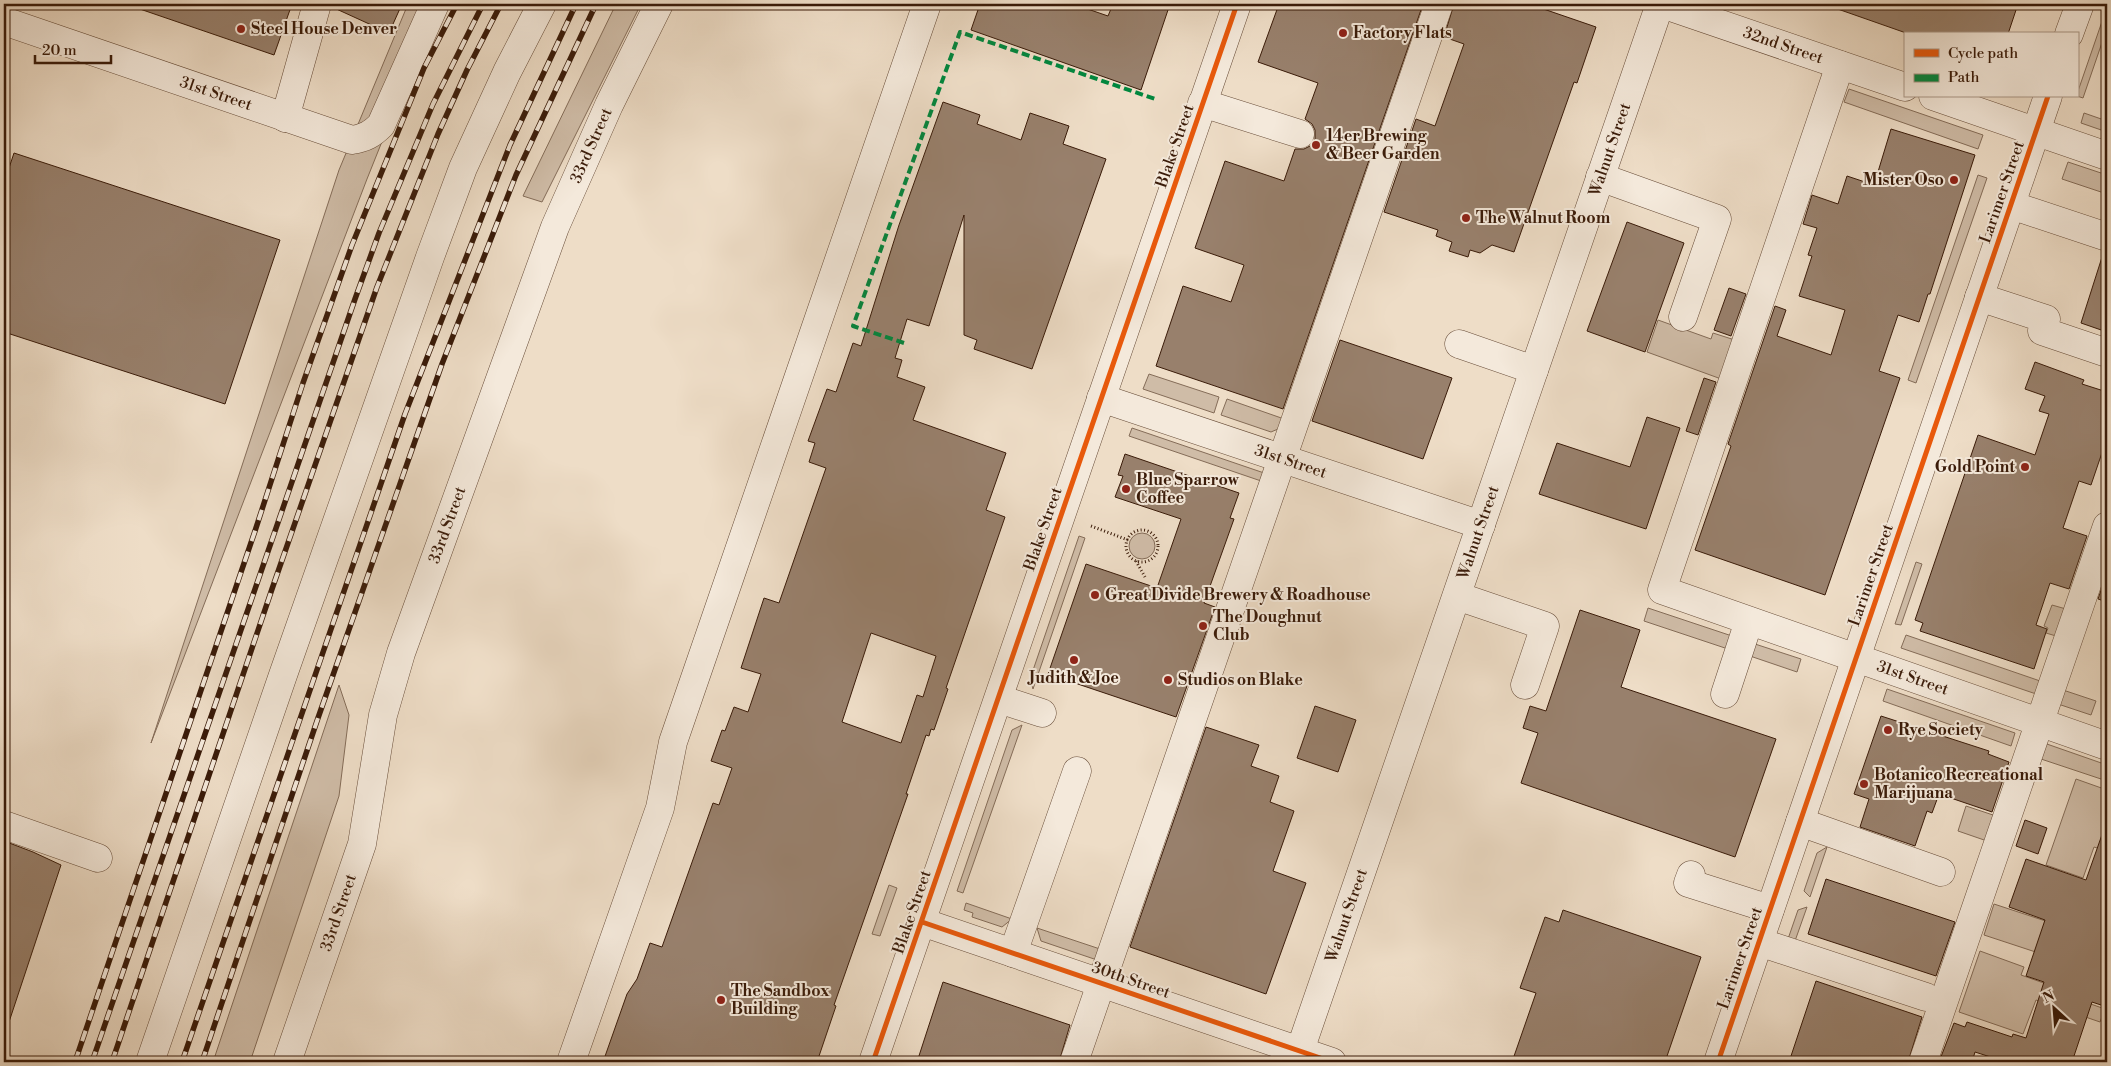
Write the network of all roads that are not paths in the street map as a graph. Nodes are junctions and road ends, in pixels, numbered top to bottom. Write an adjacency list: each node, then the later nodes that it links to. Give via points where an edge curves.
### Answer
1 (317, 4): 17 (street)
2 (434, 4): 17 (street, 31st Street, via 381,125 373,133 352,140)
3 (542, 4): 55 (street, via 464,168 434,248)
4 (659, 4): 56 (street, 33rd Street, via 555,227 401,653 383,715 362,844)
5 (927, 4): 57 (street, via 673,742 660,808)
6 (1236, 4): 16 (street, Blake Street)
7 (1439, 4): 30 (street)
8 (1661, 4): 12 (street, 32nd Street); 21 (street, Walnut Street)
9 (2080, 4): 11 (street)
10 (4, 21): 17 (street, 31st Street)
11 (2070, 32)
12 (1840, 65): 13 (street, 32nd Street); 34 (street, 31st Street, via 1662,590)
13 (1904, 87)
14 (1939, 98): 18 (street)
15 (2047, 98): 18 (street, Larimer Street)
16 (1202, 103): 19 (street); 29 (street, Blake Street)
17 (285, 118)
18 (2036, 131): 20 (street); 22 (street, Larimer Street)
19 (1300, 134)
20 (2107, 156)
21 (1600, 178): 25 (street, via 1717,219); 28 (street, Walnut Street)
22 (2011, 205): 23 (street); 24 (street, Larimer Street)
23 (2107, 237)
24 (1980, 297): 27 (street, via 2046,319 2042,331); 35 (street, Larimer Street)
25 (1683, 317)
26 (1460, 344): 28 (street)
27 (2107, 353)
28 (1534, 370): 31 (street, Walnut Street)
29 (1102, 398): 30 (street, 31st Street); 38 (street, Blake Street)
30 (1282, 459): 31 (street, 31st Street); 52 (street)
31 (1481, 525): 33 (street, Walnut Street)
32 (2107, 526): 40 (street)
33 (1456, 596): 36 (street, via 1545,626); 54 (street, Walnut Street)
34 (1749, 620): 35 (street, 31st Street); 37 (street)
35 (1856, 658): 40 (street, 31st Street); 43 (street, Larimer Street)
36 (1524, 685)
37 (1725, 694)
38 (998, 698): 39 (street); 49 (street, Blake Street)
39 (1042, 713)
40 (2040, 722): 41 (street, 31st Street); 62 (street)
41 (2107, 746)
42 (1077, 771): 51 (street)
43 (1800, 822): 46 (street); 48 (street, Larimer Street)
44 (4, 825): 45 (street)
45 (98, 858)
46 (1941, 872)
47 (1691, 875): 48 (street, via 1688,882)
48 (1770, 909): 50 (street, Larimer Street)
49 (922, 922): 51 (street, 30th Street); 58 (street, Blake Street)
50 (1759, 942): 53 (street); 61 (street, Larimer Street)
51 (1013, 953): 52 (street, 30th Street)
52 (1102, 983): 54 (street, 30th Street); 59 (street)
53 (1926, 997)
54 (1298, 1057): 60 (street, 30th Street)
55 (150, 1062)
56 (287, 1062)
57 (571, 1062)
58 (873, 1062)
59 (1074, 1062)
60 (1332, 1062)
61 (1718, 1062)
62 (1923, 1062)

